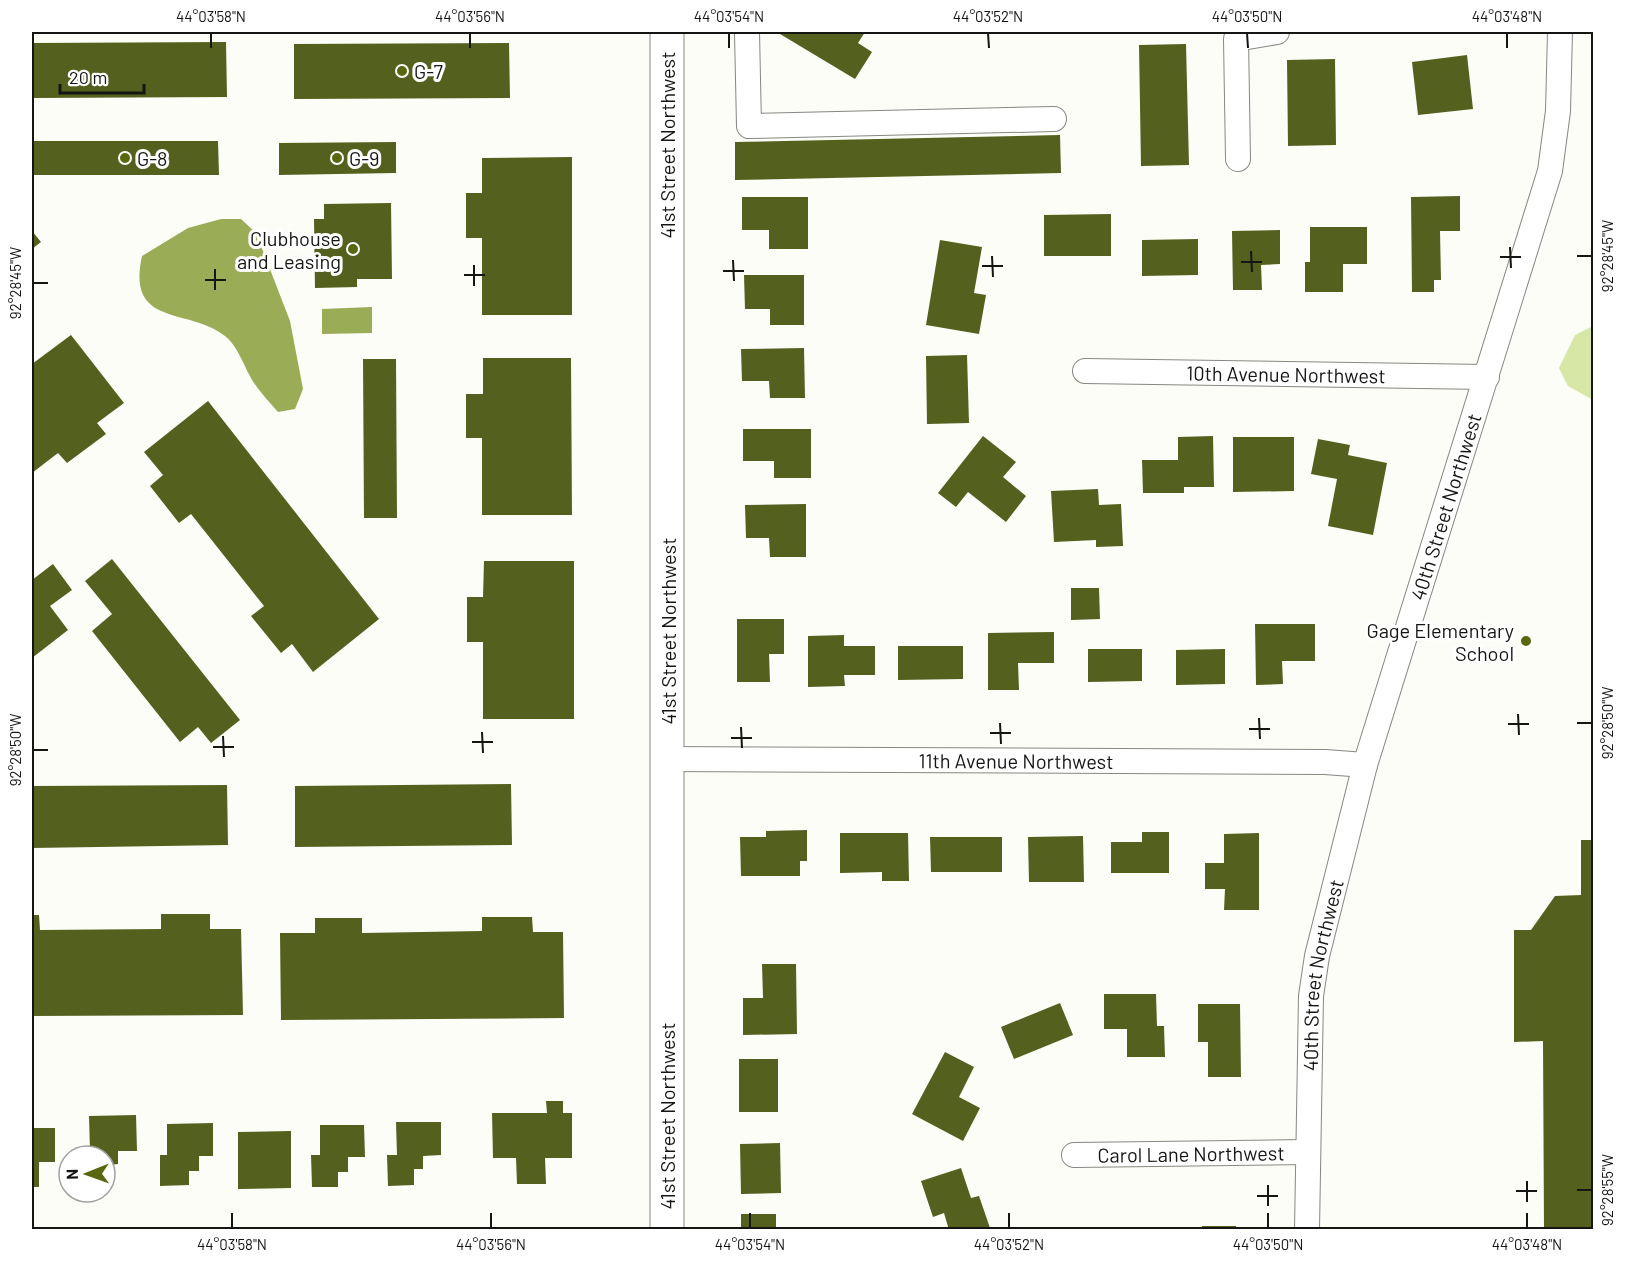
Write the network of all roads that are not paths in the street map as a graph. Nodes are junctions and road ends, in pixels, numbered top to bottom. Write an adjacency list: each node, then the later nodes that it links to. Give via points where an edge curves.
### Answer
1 (667, 32): 9 (main road, 41st Street Northwest)
2 (747, 32): 5 (street, via 749,126)
3 (1268, 32): 6 (street, via 1236,39)
4 (1560, 32): 8 (street, 40th Street Northwest, via 1558,111 1550,171)
5 (1054, 119)
6 (1238, 159)
7 (1085, 371): 8 (street, 10th Avenue Northwest)
8 (1487, 378): 10 (street, 40th Street Northwest)
9 (668, 759): 10 (street, 11th Avenue Northwest); 13 (main road, 41st Street Northwest)
10 (1365, 765): 11 (street, 40th Street Northwest, via 1317,956 1311,996)
11 (1308, 1152): 12 (street, Carol Lane Northwest); 14 (street, 40th Street Northwest)
12 (1074, 1155)
13 (667, 1230)
14 (1307, 1230)

